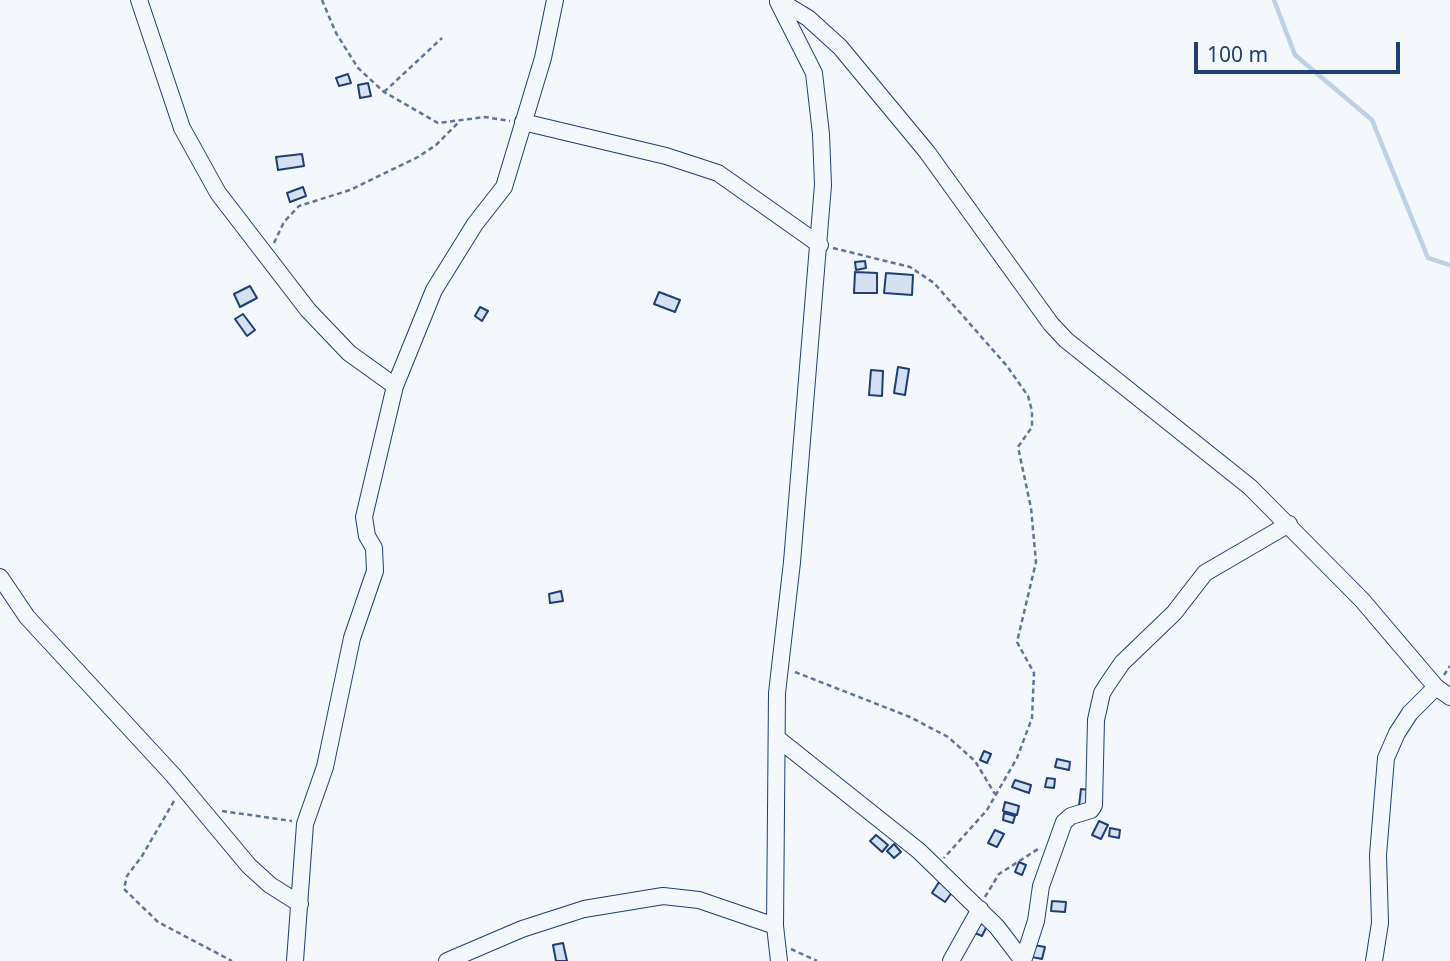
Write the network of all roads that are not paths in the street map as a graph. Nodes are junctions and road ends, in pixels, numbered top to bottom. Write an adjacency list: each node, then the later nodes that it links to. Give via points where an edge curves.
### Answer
1 (139, 0): 6 (street, via 191,148 218,193 270,263 349,353)
2 (555, 0): 4 (street)
3 (778, 0): 5 (street, via 816,82 823,185); 7 (street, via 808,18 840,47 940,169 1066,340 1250,487)
4 (523, 122): 5 (street, via 718,173); 6 (street, via 504,187 434,290)
5 (820, 245): 11 (street)
6 (395, 386): 12 (street, via 364,517 374,548 375,571 352,638 325,767 305,824)
7 (1289, 524): 9 (street); 13 (street, via 1205,573 1174,613 1122,663 1102,693 1096,720 1094,805 1064,822 1041,886 1023,961)
8 (0, 577): 12 (street, via 27,617 261,878)
9 (1436, 687): 10 (street); 19 (street, via 1410,713 1386,758 1379,821 1380,923)
10 (1450, 697)
11 (777, 738): 13 (street, via 904,838); 14 (street)
12 (300, 904): 15 (street)
13 (980, 909): 18 (street)
14 (776, 933): 16 (street, via 699,900 663,896 584,909); 17 (street)
15 (295, 961)
16 (447, 961)
17 (779, 961)
18 (951, 961)
19 (1374, 961)

